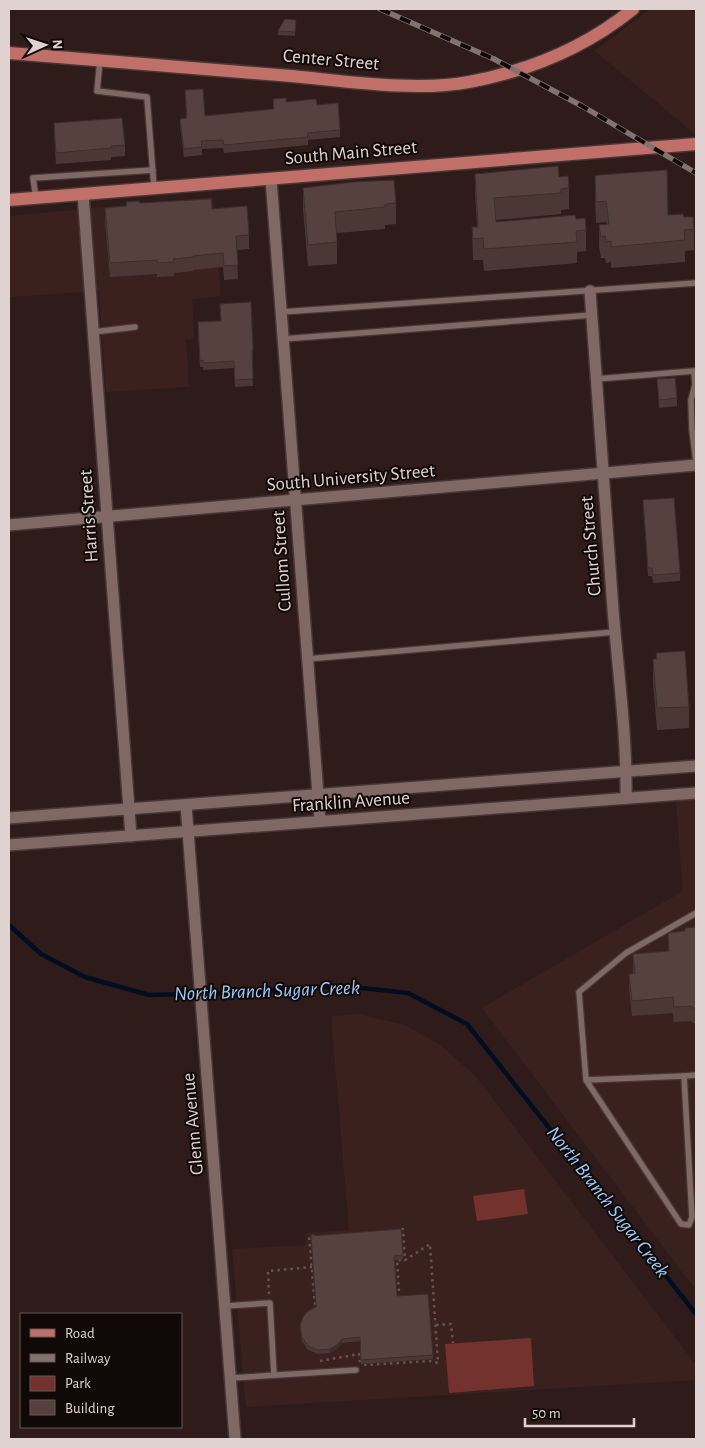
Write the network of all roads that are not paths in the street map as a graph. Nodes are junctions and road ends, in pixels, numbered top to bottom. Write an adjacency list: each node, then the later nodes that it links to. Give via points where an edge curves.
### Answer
1 (633, 9): 3 (main road, Center Street, via 566,51 501,75 453,84 391,84)
2 (9, 53): 3 (main road, Center Street)
3 (100, 60): 5 (lane, via 97,91 147,97)
4 (696, 144): 6 (main road, South Main Street)
5 (152, 170): 7 (lane); 9 (lane, via 33,178)
6 (271, 179): 7 (main road, South Main Street); 13 (street, Cullom Street)
7 (154, 188): 8 (main road, South Main Street)
8 (83, 194): 9 (main road, South Main Street); 16 (street, Harris Street)
9 (36, 198): 10 (main road, South Main Street)
10 (9, 200)
11 (696, 283): 12 (lane)
12 (590, 291): 13 (lane); 14 (street, Church Street)
13 (281, 312): 17 (street, Cullom Street)
14 (592, 315): 17 (lane); 18 (street, Church Street)
15 (135, 327): 16 (lane)
16 (93, 332): 22 (street, Harris Street)
17 (283, 340): 21 (street, Cullom Street)
18 (595, 379): 19 (lane, via 694,371 691,400); 20 (street, Church Street)
19 (696, 464): 20 (street, South University Street)
20 (602, 473): 21 (street, South University Street); 24 (street, Church Street)
21 (295, 500): 22 (street, South University Street); 25 (street, Cullom Street)
22 (107, 516): 23 (street, South University Street); 32 (street, Harris Street)
23 (9, 525)
24 (615, 632): 25 (lane); 27 (street, Church Street)
25 (307, 659): 29 (street, Cullom Street)
26 (696, 766): 27 (street, Franklin Avenue)
27 (627, 771): 29 (street, Franklin Avenue); 30 (street, Church Street)
28 (696, 792): 30 (street, Franklin Avenue)
29 (318, 794): 31 (street, Franklin Avenue); 34 (street, Cullom Street)
30 (626, 798): 34 (street, Franklin Avenue)
31 (186, 805): 32 (street, Franklin Avenue); 35 (street, Glenn Avenue)
32 (130, 809): 33 (street, Franklin Avenue); 36 (street, Harris Street)
33 (9, 818)
34 (320, 822): 35 (street, Franklin Avenue)
35 (187, 832): 36 (street, Franklin Avenue); 42 (street, Glenn Avenue)
36 (131, 836): 37 (street, Franklin Avenue)
37 (9, 845)
38 (696, 913): 41 (lane, via 626,952 580,992)
39 (696, 1075): 40 (lane)
40 (684, 1076): 41 (lane); 41 (lane, via 692,1217 689,1224 681,1224)
41 (586, 1080)
42 (225, 1306): 44 (lane, via 270,1303); 45 (street, Glenn Avenue)
43 (356, 1370): 44 (lane)
44 (274, 1375): 45 (lane)
45 (231, 1378): 46 (street, Glenn Avenue)
46 (235, 1439)

